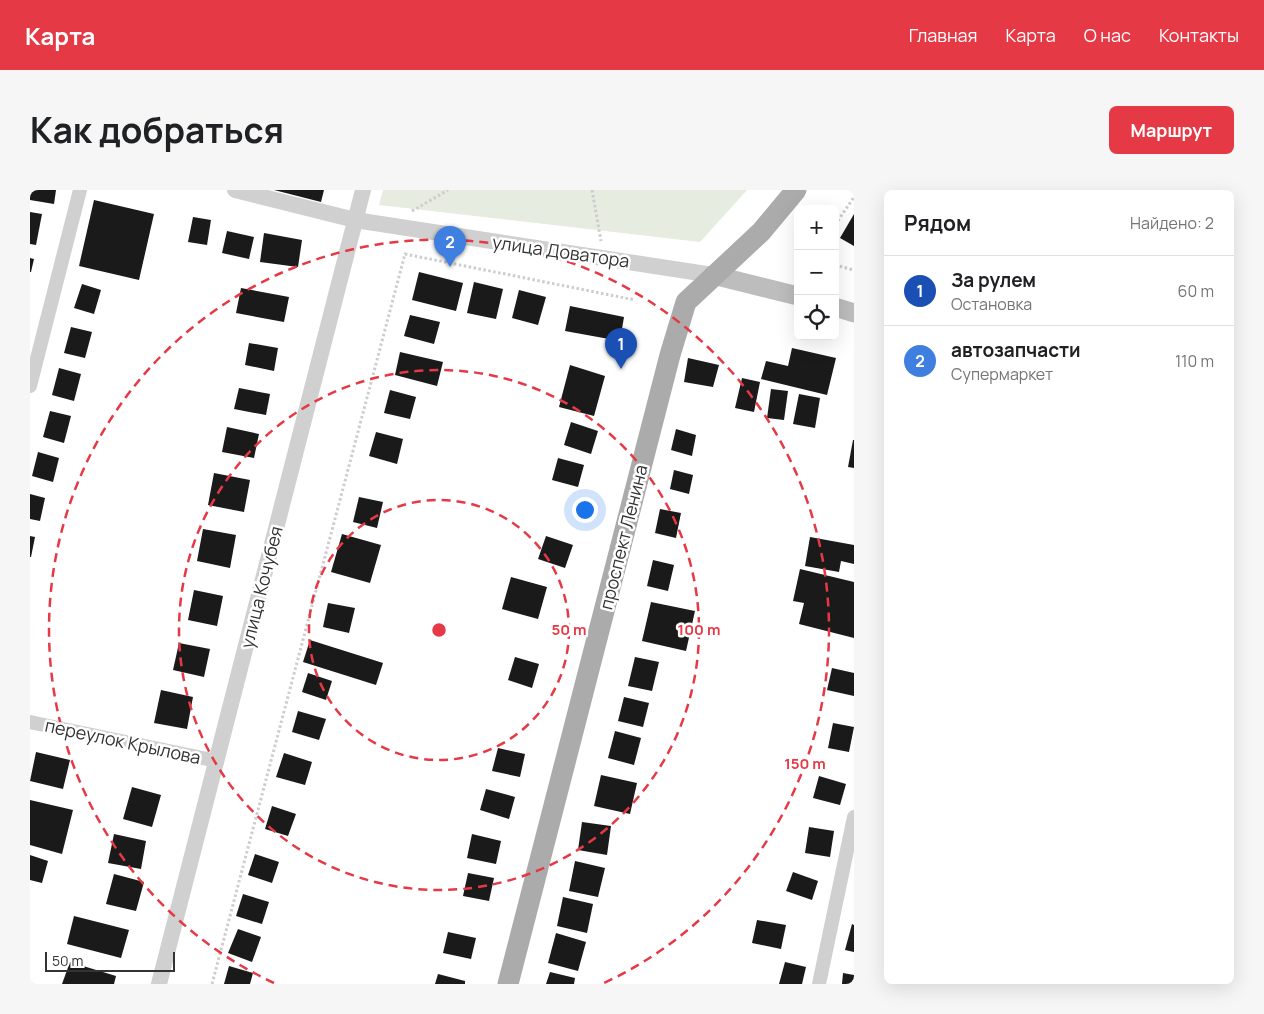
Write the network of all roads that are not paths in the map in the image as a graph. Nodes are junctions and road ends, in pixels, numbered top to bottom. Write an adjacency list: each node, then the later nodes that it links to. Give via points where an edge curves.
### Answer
1 (80, 190): 10 (street)
2 (235, 190): 5 (street, улица Доватора)
3 (363, 190): 5 (street, улица Кочубея)
4 (796, 190): 6 (main road, проспект Ленина, via 761,232)
5 (355, 220): 6 (street, улица Доватора); 12 (street, улица Кочубея)
6 (713, 275): 7 (main road, улица Доватора); 15 (main road, проспект Ленина, via 686,302 670,355)
7 (794, 295)
8 (839, 308): 9 (main road)
9 (854, 313)
10 (30, 386)
11 (30, 722): 12 (street, переулок Крылова)
12 (216, 761): 14 (street, улица Кочубея)
13 (854, 818): 16 (street)
14 (159, 984)
15 (508, 984)
16 (819, 984)

